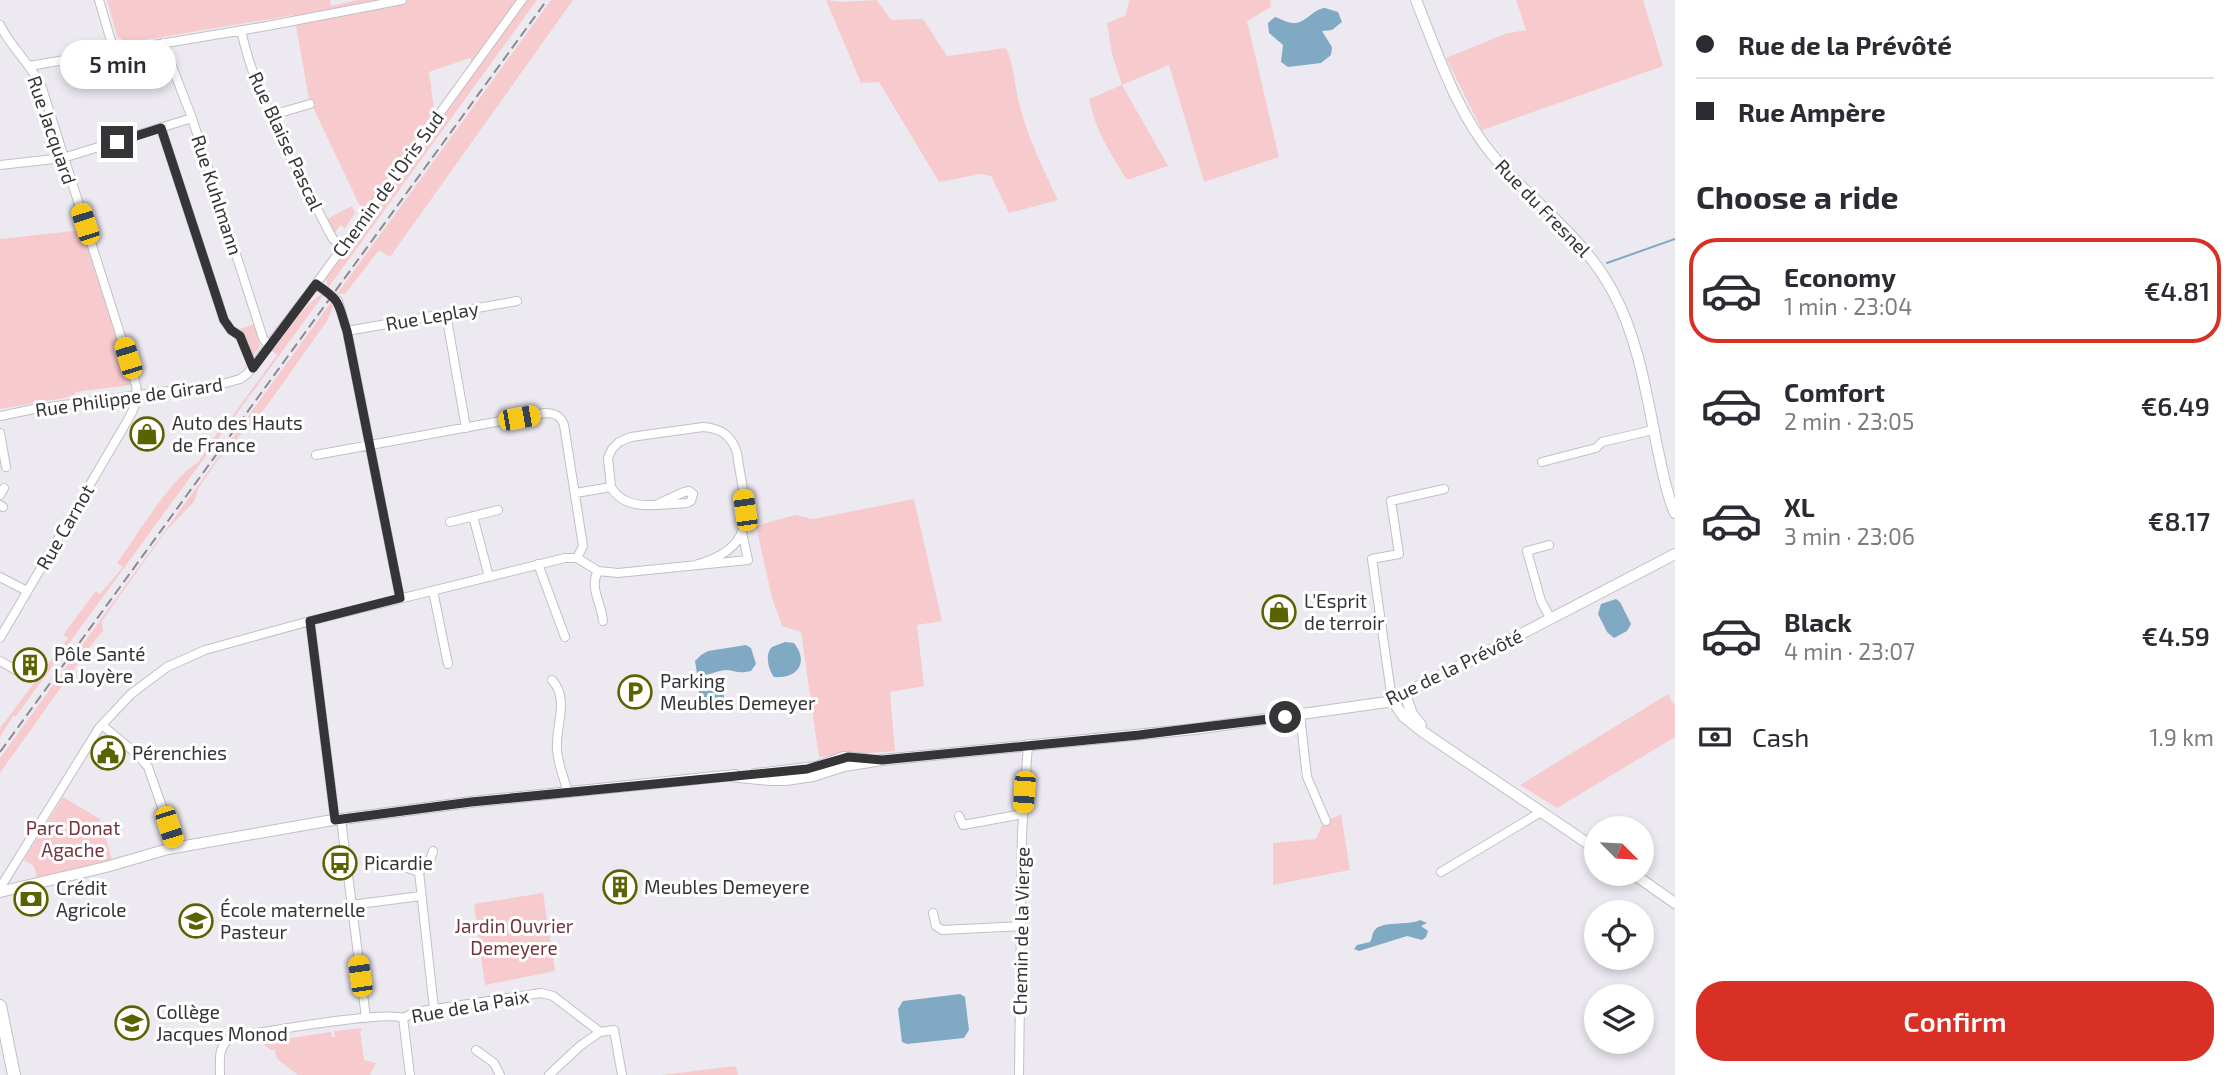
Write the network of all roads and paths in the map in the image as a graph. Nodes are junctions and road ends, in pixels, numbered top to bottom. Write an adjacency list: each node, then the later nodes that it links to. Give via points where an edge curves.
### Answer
1 (99, 0): 8 (street)
2 (402, 0): 6 (street)
3 (522, 0): 16 (street, Chemin de l'Oris Sud)
4 (1416, 0): 28 (street, Rue du Fresnel, via 1473,129 1500,164 1580,244 1613,292 1630,335)
5 (0, 25): 9 (street, Rue Jacquard)
6 (241, 30): 7 (street); 11 (street, Rue Blaise Pascal)
7 (163, 43): 8 (street); 12 (street, Rue Kuhlmann)
8 (114, 51): 9 (street)
9 (29, 66): 14 (street, Rue Jacquard, via 42,88)
10 (310, 104): 11 (street)
11 (272, 115): 16 (street, Rue Blaise Pascal, via 328,230)
12 (192, 118): 13 (street); 21 (street, Rue Kuhlmann)
13 (161, 128): 14 (street); 22 (street, via 224,320 240,336)
14 (63, 158): 15 (street); 23 (street, Rue Jacquard)
15 (0, 165)
16 (343, 247): 17 (street, Chemin de l'Oris Sud)
17 (316, 284): 20 (street, via 338,301); 21 (street, Chemin de l'Oris Sud)
18 (517, 301): 19 (street, Rue Leplay)
19 (446, 314): 20 (street, Rue Leplay); 27 (street)
20 (347, 331): 30 (street)
21 (269, 347): 22 (street, Chemin de l'Oris Sud)
22 (253, 368): 23 (street, Rue Philippe de Girard, via 233,382)
23 (137, 396): 24 (street, Rue Philippe de Girard); 26 (street, Rue Carnot)
24 (120, 398): 25 (street, Rue Philippe de Girard); 26 (street, via 128,404)
25 (0, 416)
26 (130, 416): 53 (street, Rue Carnot)
27 (466, 428): 30 (street); 36 (street, via 545,413 557,415 563,422)
28 (1653, 430): 32 (street); 38 (street, Rue du Fresnel)
29 (0, 433): 33 (street)
30 (369, 444): 31 (street); 55 (street)
31 (316, 455)
32 (1542, 462)
33 (6, 467)
34 (611, 487): 36 (street); 37 (street, via 630,504); 42 (street, via 608,457 623,439 716,429 728,436 736,449 745,510)
35 (1444, 489): 66 (street, via 1391,500 1399,554 1372,559)
36 (576, 492): 45 (street, via 583,540)
37 (660, 503)
38 (1674, 508)
39 (498, 510): 40 (street)
40 (472, 516): 41 (street); 52 (street)
41 (450, 522)
42 (742, 532): 46 (street); 49 (street, via 728,552)
43 (1549, 545): 56 (street, via 1527,551)
44 (1675, 554): 56 (street, Rue de la Prévôté)
45 (578, 558): 48 (street); 50 (street)
46 (748, 559): 47 (street); 49 (street)
47 (758, 559)
48 (538, 564): 52 (street); 59 (street)
49 (698, 564): 50 (street)
50 (598, 571): 58 (street, via 593,585)
51 (0, 577): 53 (street)
52 (488, 577): 54 (street)
53 (27, 591): 60 (street, Rue Carnot)
54 (433, 591): 55 (street); 62 (street)
55 (400, 598): 57 (street)
56 (1551, 619): 65 (street, Rue de la Prévôté)
57 (310, 621): 68 (street, via 174,663 136,689); 75 (street)
58 (603, 621)
59 (565, 637)
60 (0, 638)
61 (0, 661): 63 (street)
62 (448, 664)
63 (30, 678)
64 (552, 680): 71 (street, via 561,699 557,748)
65 (1405, 694): 66 (street, Rue de la Prévôté); 70 (street, via 1418,721)
66 (1392, 700): 67 (street, Rue de la Prévôté); 70 (street, via 1409,721)
67 (1300, 715): 69 (street, Rue de la Prévôté); 76 (street, via 1307,777)
68 (102, 725): 78 (street, via 148,767); 84 (street)
69 (1028, 744): 71 (street, Rue de la Prévôté, via 882,760 848,757 816,767); 73 (street, Chemin de la Vierge)
70 (1460, 755): 72 (street)
71 (568, 792): 75 (street, Rue de la Prévôté)
72 (1541, 811): 77 (street); 81 (street)
73 (1023, 814): 74 (street, via 963,825); 89 (street, Chemin de la Vierge)
74 (959, 816)
75 (338, 819): 78 (street, Rue de la Prévôté); 87 (street)
76 (1325, 821)
77 (1584, 841)
78 (176, 847): 84 (street, Rue de la Prévôté)
79 (433, 851): 82 (street)
80 (407, 868): 82 (street)
81 (1441, 872)
82 (419, 873): 85 (street)
83 (1651, 886): 86 (street)
84 (0, 890)
85 (421, 896): 87 (street); 90 (street)
86 (1675, 903)
87 (351, 905): 92 (street)
88 (933, 914): 89 (street, via 942,930)
89 (1022, 926): 102 (street, Chemin de la Vierge)
90 (434, 1009): 93 (street, Rue de la Paix); 94 (street, Rue de la Paix, via 545,993)
91 (0, 1011): 96 (main road)
92 (366, 1018): 93 (street, Rue de la Paix); 97 (street, Rue de la Paix, via 232,1037 221,1049)
93 (403, 1018): 98 (street)
94 (600, 1032): 100 (street); 101 (street, via 614,1030)
95 (476, 1050): 99 (street, via 494,1063)
96 (14, 1075)
97 (220, 1075)
98 (411, 1075)
99 (500, 1075)
100 (550, 1075)
101 (622, 1075)
102 (1019, 1075)

